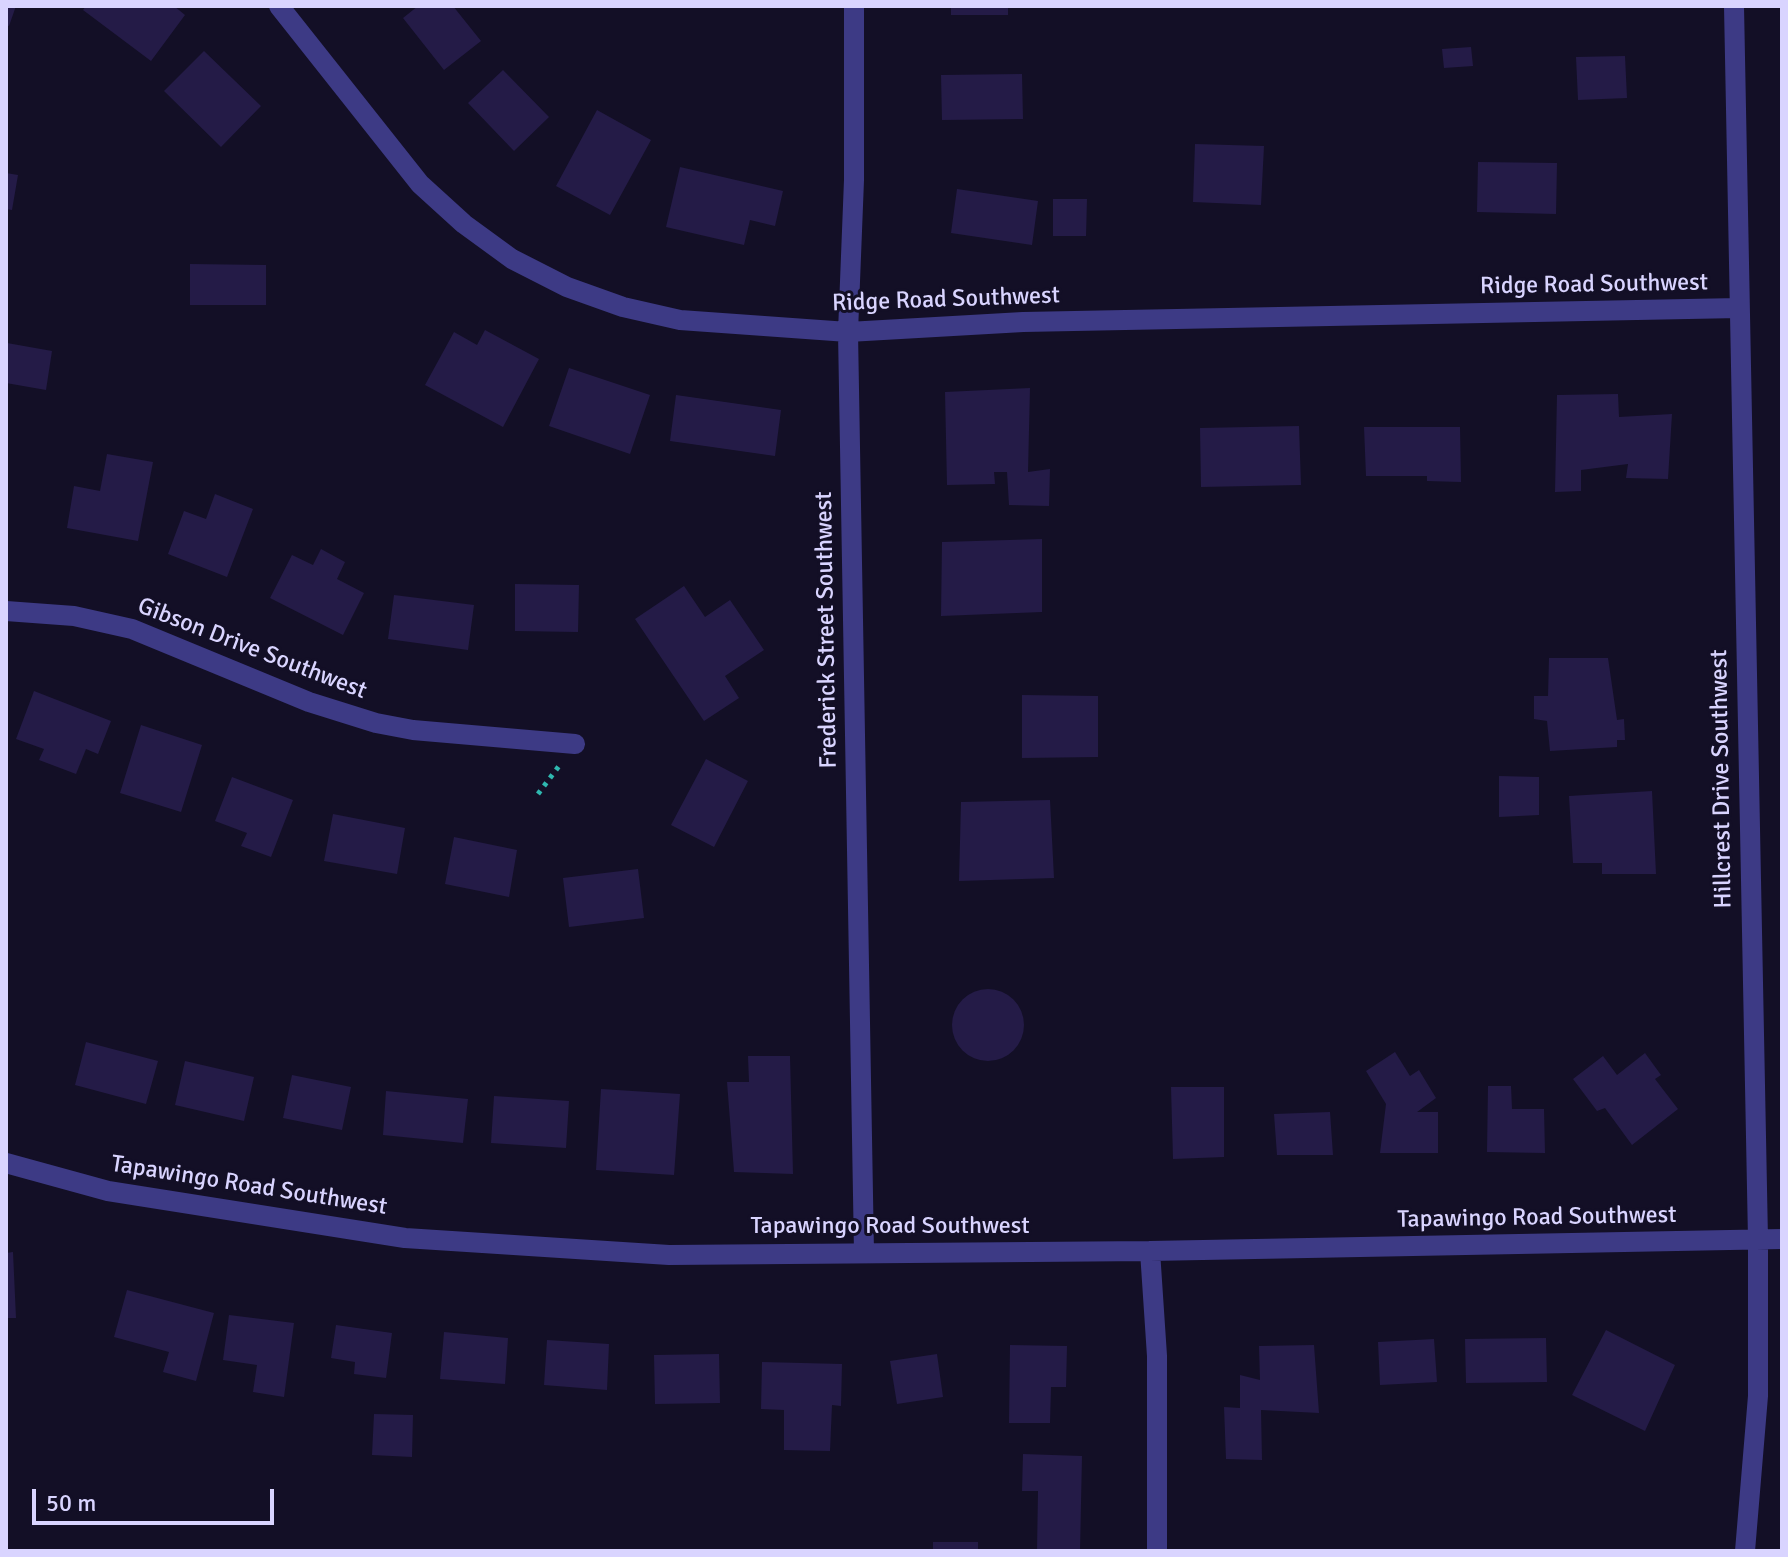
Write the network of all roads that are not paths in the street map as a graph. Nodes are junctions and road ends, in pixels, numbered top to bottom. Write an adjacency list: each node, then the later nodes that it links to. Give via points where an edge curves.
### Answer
1 (279, 6): 5 (street, Ridge Road Southwest, via 420,184 512,259 595,297 680,320)
2 (854, 6): 5 (street, Frederick Street Southwest)
3 (1734, 6): 4 (street, Hillcrest Drive Southwest)
4 (1739, 308): 5 (street, Ridge Road Southwest, via 1023,322); 9 (street, Hillcrest Drive Southwest)
5 (848, 332): 12 (street, Frederick Street Southwest)
6 (6, 611): 7 (street, Gibson Drive Southwest, via 74,616 132,629 309,702 376,723)
7 (575, 744)
8 (6, 1163): 12 (street, Tapawingo Road Southwest, via 108,1191 405,1238 669,1255)
9 (1758, 1239): 10 (street, Tapawingo Road Southwest); 11 (street, Tapawingo Road Southwest); 14 (street, Hillcrest Drive Southwest, via 1758,1396)
10 (1782, 1239)
11 (1150, 1251): 12 (street, Tapawingo Road Southwest); 13 (street, via 1157,1356)
12 (864, 1252)
13 (1157, 1551)
14 (1745, 1551)

